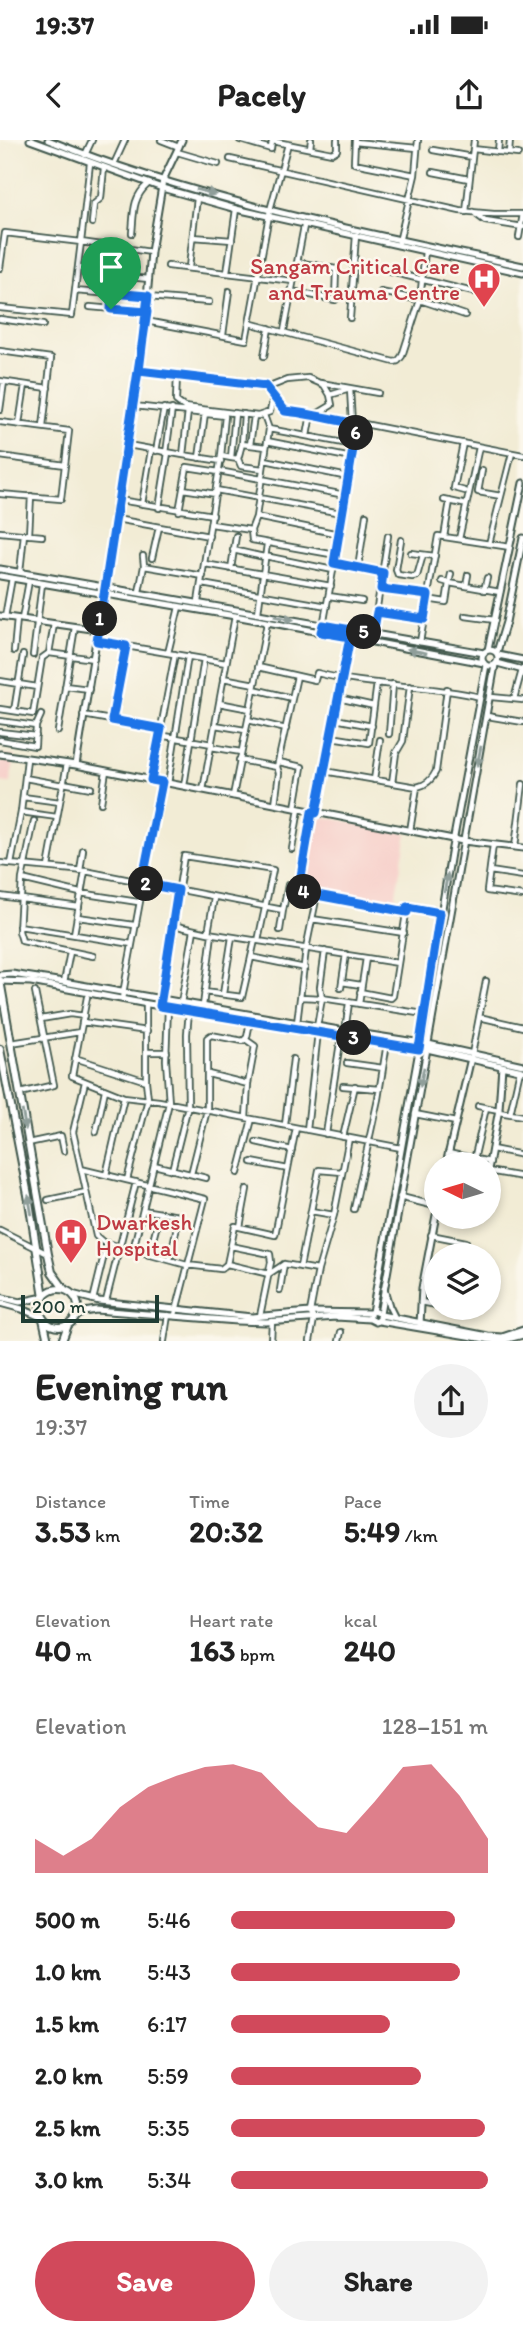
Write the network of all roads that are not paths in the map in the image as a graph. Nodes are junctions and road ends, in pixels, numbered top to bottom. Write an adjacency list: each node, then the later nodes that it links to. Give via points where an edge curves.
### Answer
1 (30, 140): 28 (street)
2 (48, 140): 25 (street)
3 (92, 140): 25 (street)
4 (125, 140): 29 (street)
5 (161, 140): 20 (street)
6 (183, 140): 20 (street)
7 (272, 140): 14 (street, via 271,149); 16 (street)
8 (311, 140): 17 (street)
9 (337, 140): 17 (street, via 335,152)
10 (418, 140): 18 (street)
11 (474, 140): 19 (street)
12 (499, 140): 22 (street)
13 (510, 140): 23 (street)
14 (244, 141)
15 (355, 141): 18 (street); 34 (street, via 354,163)
16 (288, 144): 17 (street); 32 (street)
17 (310, 148)
18 (417, 148): 34 (street)
19 (473, 149): 22 (street); 26 (street)
20 (178, 150): 30 (street); 36 (street)
21 (433, 150): 26 (street)
22 (498, 152): 23 (street)
23 (509, 153): 24 (street)
24 (518, 154)
25 (85, 155): 29 (street)
26 (472, 157): 35 (street)
27 (230, 159): 32 (street)
28 (90, 163): 31 (street); 55 (street)
29 (114, 164): 36 (street)
30 (218, 164)
31 (104, 169): 37 (street); 47 (street)
32 (280, 171): 40 (street); 42 (street)
33 (433, 172): 35 (street)
34 (415, 175): 40 (street)
35 (469, 179): 43 (street)
36 (163, 180): 38 (street); 42 (street, one-way to 42)
37 (148, 184): 38 (street); 50 (street, via 136,198)
38 (162, 188): 39 (street); 58 (street)
39 (197, 198): 41 (street); 52 (street)
40 (410, 200): 43 (street); 56 (street)
41 (236, 209): 46 (street); 54 (street)
42 (270, 210): 46 (street); 51 (street)
43 (466, 212): 44 (street)
44 (472, 212): 45 (street); 49 (street, via 482,220)
45 (523, 214): 49 (street)
46 (269, 218): 48 (street); 68 (street)
47 (92, 223)
48 (304, 226): 51 (street); 59 (street)
49 (522, 227): 53 (street)
50 (132, 233)
51 (356, 233): 56 (street); 86 (street)
52 (193, 237): 54 (street); 62 (street)
53 (519, 237)
54 (232, 240): 66 (street)
55 (80, 242): 58 (street); 63 (street, via 5,233); 64 (street)
56 (399, 243): 57 (street)
57 (426, 249): 61 (street); 67 (street); 70 (street)
58 (151, 252): 69 (street)
59 (297, 262): 71 (street); 74 (street, via 336,269 335,300)
60 (168, 266): 62 (street)
61 (523, 266)
62 (189, 267): 66 (street)
63 (0, 268)
64 (78, 268): 69 (street); 72 (street)
65 (379, 269): 70 (street)
66 (227, 273): 68 (street)
67 (523, 274)
68 (257, 277): 71 (street); 89 (street)
69 (149, 279): 78 (street)
70 (422, 280): 76 (street); 79 (street)
71 (293, 281): 74 (street)
72 (75, 291): 77 (street); 82 (street, via 72,315)
73 (229, 291): 93 (street)
74 (292, 291): 92 (street)
75 (380, 292): 79 (street)
76 (473, 292)
77 (112, 293): 78 (street); 83 (street)
78 (148, 296): 80 (street); 84 (street)
79 (420, 300): 85 (street); 92 (street, via 398,361)
80 (209, 302)
81 (90, 307): 83 (street)
82 (0, 308)
83 (111, 309): 84 (street)
84 (147, 312): 88 (street)
85 (465, 315)
86 (350, 318)
87 (0, 319): 90 (street)
88 (145, 321): 93 (street); 96 (street)
89 (250, 323): 91 (street); 93 (street, via 246,340)
90 (43, 326)
91 (269, 328): 92 (street); 95 (street)
92 (284, 331)
93 (223, 335)
94 (0, 351): 101 (street, via 51,358)
95 (264, 356)
96 (139, 371): 97 (street); 107 (street)
97 (177, 374): 102 (street); 113 (street, via 178,405)
98 (2, 382): 100 (street); 110 (street)
99 (320, 383): 102 (street, via 297,378); 103 (street); 105 (street)
100 (25, 385): 101 (street); 120 (street)
101 (48, 388): 121 (street)
102 (267, 388): 106 (street)
103 (350, 389): 104 (street); 105 (street); 119 (street)
104 (378, 393)
105 (330, 395): 114 (street, via 332,405)
106 (273, 396): 114 (street, via 285,411); 116 (street, via 270,412)
107 (134, 406): 108 (street); 129 (street)
108 (164, 408): 109 (street); 132 (street)
109 (172, 409): 111 (street); 133 (street)
110 (0, 410)
111 (188, 411): 112 (street); 135 (street)
112 (205, 413): 138 (street); 139 (street, via 225,416)
113 (235, 414): 115 (street); 140 (street)
114 (314, 414): 119 (street); 124 (street)
115 (243, 415): 117 (street); 126 (street)
116 (264, 415): 117 (street); 122 (street)
117 (254, 416): 130 (street)
118 (0, 422): 120 (street)
119 (352, 423): 123 (street)
120 (19, 424): 121 (street)
121 (43, 427): 144 (street, via 69,431)
122 (269, 429): 124 (street); 127 (street)
123 (356, 431): 125 (street, via 364,424); 128 (street)
124 (307, 436): 128 (street)
125 (463, 443): 131 (street); 152 (street, via 454,488)
126 (242, 444): 130 (street); 142 (street)
127 (267, 444): 130 (street); 141 (street); 143 (street)
128 (354, 444): 141 (street)
129 (128, 445): 132 (street); 159 (street)
130 (250, 445)
131 (480, 447): 134 (street); 181 (street)
132 (154, 450): 133 (street); 160 (street)
133 (167, 453): 135 (street); 162 (street)
134 (512, 453): 136 (street); 157 (street)
135 (183, 455): 138 (street)
136 (523, 455)
137 (0, 456): 144 (street)
138 (199, 458): 139 (street)
139 (221, 458): 140 (street); 147 (street)
140 (231, 458): 142 (street)
141 (352, 458): 148 (street)
142 (238, 459): 145 (street, via 241,466)
143 (265, 460): 145 (street); 148 (street)
144 (65, 465): 156 (street, via 61,499)
145 (263, 469): 149 (street)
146 (482, 470): 157 (street, via 478,492)
147 (219, 471): 149 (street); 151 (street, via 187,467); 153 (street)
148 (348, 477): 155 (street)
149 (262, 479): 155 (street); 158 (street)
150 (523, 484): 185 (street)
151 (183, 489): 153 (street); 163 (street)
152 (466, 491)
153 (216, 492): 158 (street); 165 (street)
154 (0, 494): 156 (street)
155 (345, 495): 164 (street)
156 (31, 496): 173 (street)
157 (501, 496): 184 (street)
158 (259, 497): 164 (street); 167 (street)
159 (119, 500): 160 (street); 168 (street)
160 (142, 504): 162 (street)
161 (463, 504): 179 (street, via 447,501)
162 (159, 508): 163 (street)
163 (179, 511): 165 (street)
164 (341, 513): 174 (street)
165 (213, 515): 169 (street)
166 (366, 515): 198 (street)
167 (256, 517): 171 (street); 174 (street)
168 (116, 519): 170 (street); 216 (street)
169 (211, 524): 171 (street); 176 (street)
170 (159, 527): 176 (street); 193 (street)
171 (251, 530): 183 (street, via 252,540)
172 (0, 532): 173 (street)
173 (26, 534): 175 (street); 202 (street)
174 (339, 534): 188 (street)
175 (42, 536)
176 (209, 536): 196 (street)
177 (236, 536): 186 (street)
178 (387, 536): 203 (street)
179 (444, 537): 181 (street); 192 (street, via 438,536)
180 (523, 538): 194 (street)
181 (459, 539): 184 (street)
182 (401, 540): 189 (street, via 398,575 417,576)
183 (267, 544): 188 (street); 191 (street)
184 (489, 544): 185 (street)
185 (510, 547): 222 (street)
186 (233, 550): 191 (street); 200 (street)
187 (411, 553): 189 (street)
188 (336, 555): 195 (street)
189 (423, 555): 192 (street)
190 (143, 556): 197 (street)
191 (265, 556): 201 (street); 204 (street)
192 (435, 556): 226 (street)
193 (152, 558)
194 (521, 562): 255 (street)
195 (334, 563): 198 (street); 201 (street)
196 (205, 564): 200 (street); 208 (street)
197 (144, 566): 208 (street); 221 (street)
198 (358, 568): 203 (street)
199 (0, 569): 202 (street)
200 (231, 569): 204 (street)
201 (333, 570): 217 (street)
202 (20, 572): 216 (street)
203 (383, 573): 219 (street)
204 (262, 574): 217 (street); 224 (street)
205 (451, 574): 213 (street)
206 (468, 575): 218 (street)
207 (0, 576): 209 (street)
208 (204, 576): 215 (street)
209 (12, 578): 211 (street); 233 (street)
210 (486, 578): 220 (street)
211 (29, 581): 214 (street); 236 (street)
212 (442, 581): 213 (street)
213 (449, 583): 218 (street); 226 (street, via 448,603)
214 (42, 584): 223 (street); 239 (street)
215 (202, 584): 224 (street); 228 (street)
216 (106, 586): 221 (street); 223 (street)
217 (331, 586): 225 (street)
218 (466, 586): 220 (street)
219 (381, 589): 226 (street); 231 (street)
220 (485, 590): 222 (street)
221 (139, 592): 228 (street)
222 (500, 592): 238 (street)
223 (105, 593): 230 (street); 244 (street)
224 (261, 594): 229 (street); 232 (street)
225 (329, 596): 227 (street); 229 (street)
226 (428, 597): 237 (street)
227 (362, 601)
228 (198, 602): 232 (street)
229 (327, 606): 242 (street)
230 (179, 607): 234 (street); 254 (street)
231 (377, 612): 237 (street); 246 (street)
232 (258, 613): 242 (street, one-way to 242)
233 (3, 616): 236 (street)
234 (235, 616): 240 (street); 264 (street)
235 (465, 616): 238 (street)
236 (20, 619): 239 (street); 251 (street)
237 (424, 619): 249 (street)
238 (495, 620): 252 (street)
239 (38, 621): 241 (street); 258 (street)
240 (267, 623): 245 (street); 267 (street)
241 (54, 624): 243 (street); 253 (street)
242 (323, 625): 245 (street); 246 (street)
243 (75, 627): 244 (street); 259 (street)
244 (99, 630): 248 (street)
245 (321, 632): 247 (street)
246 (373, 634): 249 (street)
247 (350, 637): 265 (street, one-way to 247); 271 (street)
248 (97, 641): 250 (street); 261 (street)
249 (420, 642): 252 (street)
250 (126, 646): 254 (street); 298 (street)
251 (14, 651)
252 (486, 651): 255 (street); 265 (street)
253 (49, 653): 259 (street); 278 (street, via 42,658)
254 (168, 653): 256 (street)
255 (497, 653): 263 (street); 266 (street)
256 (175, 654): 260 (street); 308 (street)
257 (23, 655): 274 (street)
258 (33, 655)
259 (69, 656): 261 (street); 276 (street)
260 (188, 656): 262 (street); 312 (street)
261 (94, 659): 280 (street)
262 (204, 659): 264 (street); 314 (street)
263 (523, 660)
264 (226, 663): 270 (street)
265 (485, 664): 266 (street); 282 (street)
266 (496, 664): 268 (street); 283 (street)
267 (258, 667): 269 (street); 279 (street)
268 (522, 670): 286 (street)
269 (297, 676): 271 (street, via 315,680 317,673); 284 (street)
270 (223, 678): 279 (street); 288 (street)
271 (342, 680): 273 (street); 285 (street)
272 (0, 681): 274 (street)
273 (377, 683): 275 (street); 289 (street)
274 (18, 684): 278 (street); 292 (street)
275 (393, 684): 277 (street); 309 (street)
276 (65, 686): 280 (street); 307 (street)
277 (410, 686): 281 (street); 331 (street, via 404,740 396,753)
278 (37, 687): 292 (street, via 33,714)
279 (254, 687): 284 (street); 291 (street)
280 (89, 689): 294 (street)
281 (447, 689): 282 (street); 335 (street, via 436,771)
282 (480, 697): 352 (street)
283 (491, 697): 286 (street); 295 (street)
284 (292, 698): 304 (street)
285 (338, 698): 289 (street); 296 (street)
286 (514, 699): 287 (street)
287 (523, 700)
288 (219, 703): 291 (street); 301 (street)
289 (374, 706): 303 (street)
290 (0, 709): 292 (street)
291 (250, 709): 299 (street)
292 (14, 711)
293 (41, 715): 302 (street)
294 (83, 715): 298 (street); 324 (street)
295 (487, 716): 300 (street); 353 (street, one-way to 353)
296 (334, 719): 303 (street); 311 (street)
297 (0, 720): 302 (street)
298 (112, 720): 308 (street)
299 (248, 720): 304 (street); 305 (street)
300 (523, 722)
301 (215, 724): 305 (street); 316 (street)
302 (36, 726): 310 (street)
303 (372, 726): 311 (street, via 369,743)
304 (286, 729): 323 (street)
305 (246, 730): 318 (street)
306 (0, 732): 310 (street)
307 (58, 732)
308 (160, 732): 312 (street); 328 (street)
309 (389, 734)
310 (36, 736): 317 (street)
311 (331, 737): 326 (street)
312 (175, 738): 314 (street); 330 (street)
313 (0, 740): 317 (street)
314 (192, 740): 316 (street); 334 (street)
315 (380, 740): 329 (street)
316 (211, 745): 318 (street); 337 (street)
317 (35, 746): 320 (street)
318 (241, 752): 321 (street)
319 (0, 754): 320 (street)
320 (31, 759): 322 (street); 327 (street)
321 (239, 760): 323 (street); 338 (street)
322 (67, 764): 324 (street); 333 (street)
323 (278, 764): 343 (street); 344 (street, via 302,767)
324 (76, 765): 325 (street)
325 (106, 771): 328 (street); 342 (street)
326 (324, 771): 329 (street); 346 (street)
327 (25, 778): 333 (street); 339 (street)
328 (151, 780): 330 (street)
329 (374, 780): 331 (street)
330 (165, 783): 334 (street); 367 (street)
331 (392, 783): 335 (street)
332 (523, 783): 340 (street)
333 (63, 784): 336 (street); 341 (street)
334 (184, 787): 337 (street)
335 (417, 787): 351 (street)
336 (91, 788)
337 (204, 790): 338 (street)
338 (233, 796): 343 (street)
339 (23, 797): 341 (street); 345 (street)
340 (522, 800): 347 (street)
341 (60, 802): 348 (street)
342 (101, 803)
343 (275, 804): 344 (street)
344 (297, 809): 346 (street); 357 (street)
345 (21, 812): 348 (street); 360 (street)
346 (314, 812): 351 (street); 371 (street, via 299,888)
347 (521, 812): 350 (street)
348 (57, 817): 362 (street)
349 (34, 821): 361 (street)
350 (520, 830): 355 (street)
351 (410, 831): 352 (street)
352 (453, 839): 353 (street); 381 (street, one-way to 352)
353 (463, 841): 354 (street); 443 (street)
354 (493, 845): 355 (street); 364 (street)
355 (515, 847): 356 (street)
356 (523, 848)
357 (292, 849)
358 (83, 850): 363 (street)
359 (0, 863): 360 (street)
360 (11, 864): 361 (street)
361 (24, 866): 362 (street); 366 (street)
362 (48, 867): 363 (street)
363 (82, 871): 367 (street); 370 (street)
364 (490, 871): 365 (street); 372 (street, via 487,891)
365 (523, 876)
366 (22, 879): 370 (street); 375 (street)
367 (142, 883): 369 (street); 376 (street)
368 (288, 885): 379 (street)
369 (178, 890): 374 (street); 378 (street, via 184,856 273,870); 385 (street)
370 (80, 893): 376 (street); 377 (street)
371 (317, 895): 380 (street); 383 (street)
372 (523, 896)
373 (0, 897): 375 (street)
374 (214, 898): 378 (street); 391 (street)
375 (22, 900): 377 (street); 386 (street)
376 (138, 902): 384 (street)
377 (79, 907): 382 (street)
378 (265, 907): 379 (street); 393 (street)
379 (283, 910): 388 (street)
380 (407, 912): 381 (street, via 407,907); 389 (street)
381 (440, 913): 427 (street)
382 (78, 917): 384 (street); 390 (street)
383 (312, 919): 389 (street); 395 (street)
384 (134, 925): 394 (street)
385 (173, 925): 387 (street); 418 (street)
386 (19, 926): 390 (street); 397 (street, via 26,943)
387 (194, 930): 391 (street); 419 (street)
388 (279, 930)
389 (404, 933): 402 (street)
390 (74, 934): 394 (street)
391 (210, 934): 392 (street); 410 (street)
392 (232, 937): 393 (street); 412 (street)
393 (256, 941): 395 (street); 400 (street)
394 (132, 944): 409 (street)
395 (306, 948): 396 (street); 403 (street)
396 (325, 951): 398 (street); 415 (street)
397 (70, 952): 399 (street); 406 (street)
398 (346, 954): 401 (street); 407 (street, via 341,985)
399 (93, 956)
400 (251, 957): 403 (street); 412 (street, via 242,997)
401 (366, 958): 402 (street); 407 (street)
402 (398, 963): 416 (street)
403 (305, 968): 414 (street)
404 (0, 978): 406 (street, via 12,974); 417 (street); 440 (main road)
405 (486, 981): 428 (street)
406 (64, 982): 409 (street)
407 (361, 985): 411 (street)
408 (36, 992): 429 (street)
409 (123, 992): 417 (street); 418 (street)
410 (204, 992): 412 (street); 423 (street)
411 (360, 992): 416 (street); 422 (street)
412 (223, 994)
413 (87, 997): 430 (street)
414 (301, 997): 415 (street); 432 (street)
415 (322, 998): 420 (street); 434 (street)
416 (391, 998): 425 (street)
417 (122, 999): 421 (street)
418 (161, 1002): 419 (street); 421 (street); 424 (street)
419 (181, 1003): 423 (street)
420 (349, 1003): 422 (street); 437 (street)
421 (146, 1004): 435 (street)
422 (359, 1004): 425 (street)
423 (202, 1006): 432 (street)
424 (168, 1007): 426 (street); 446 (street)
425 (389, 1009): 427 (street)
426 (189, 1010): 431 (street); 466 (street)
427 (424, 1014): 442 (street)
428 (479, 1017): 433 (street); 447 (street)
429 (41, 1019): 430 (street, via 70,1014); 438 (street)
430 (83, 1019): 435 (street); 436 (street)
431 (250, 1021): 434 (street); 439 (street)
432 (297, 1023): 434 (street)
433 (523, 1027)
434 (317, 1029): 437 (street); 478 (street)
435 (146, 1031): 445 (street)
436 (80, 1032): 438 (street); 448 (street)
437 (343, 1034): 441 (street); 442 (street); 480 (street)
438 (44, 1037): 440 (street); 462 (street, via 54,1085)
439 (245, 1040): 454 (street, via 208,1035); 457 (street, via 255,1046)
440 (10, 1043): 462 (main road)
441 (387, 1043): 442 (street); 452 (street)
442 (419, 1046): 443 (street); 485 (street)
443 (428, 1047): 447 (street); 471 (street, one-way to 471)
444 (0, 1049): 521 (main road, one-way to 444)
445 (147, 1052): 446 (street); 455 (street)
446 (167, 1052): 465 (street)
447 (472, 1056): 451 (street); 475 (street)
448 (75, 1058): 455 (street); 456 (street, via 72,1076)
449 (293, 1059): 476 (street)
450 (347, 1063): 452 (street)
451 (502, 1063): 453 (street); 470 (street)
452 (383, 1068): 460 (street)
453 (522, 1069): 472 (street)
454 (208, 1074): 457 (street); 469 (street)
455 (146, 1081): 464 (street)
456 (85, 1082): 461 (street); 495 (street, via 73,1132)
457 (248, 1084): 474 (street)
458 (343, 1086): 459 (street)
459 (355, 1086): 460 (street); 481 (street)
460 (380, 1089): 483 (street)
461 (105, 1090): 463 (street); 479 (street)
462 (20, 1093): 484 (main road, one-way to 484)
463 (124, 1097): 464 (street); 502 (street)
464 (148, 1099): 465 (street); 505 (street)
465 (169, 1103): 466 (street); 494 (street)
466 (188, 1106): 469 (street); 497 (street)
467 (478, 1106): 468 (street)
468 (486, 1108): 470 (street); 490 (street)
469 (207, 1110): 474 (street); 501 (street)
470 (499, 1111): 472 (street); 486 (street)
471 (415, 1114): 475 (street); 510 (street)
472 (510, 1114): 473 (street)
473 (523, 1116)
474 (249, 1118): 476 (street); 499 (street)
475 (456, 1122): 489 (street)
476 (285, 1125): 477 (street)
477 (296, 1128): 478 (street); 487 (street)
478 (307, 1130): 480 (street)
479 (96, 1132)
480 (326, 1133): 481 (street)
481 (346, 1137): 483 (street); 498 (street)
482 (256, 1142): 487 (street)
483 (369, 1142): 485 (street); 513 (street)
484 (29, 1143): 488 (street, via 61,1136); 531 (main road)
485 (401, 1148): 553 (street)
486 (492, 1149): 491 (street); 492 (street)
487 (292, 1150): 496 (street)
488 (64, 1151)
489 (449, 1152)
490 (475, 1152)
491 (492, 1152)
492 (523, 1155)
493 (252, 1162): 496 (street)
494 (154, 1165): 497 (street); 507 (street)
495 (81, 1169): 502 (street); 509 (street)
496 (288, 1169): 518 (street, via 275,1234)
497 (172, 1170): 501 (street)
498 (342, 1172): 515 (street, via 319,1170); 517 (street)
499 (239, 1173)
500 (501, 1173): 503 (street)
501 (191, 1174): 504 (street)
502 (106, 1175): 505 (street)
503 (523, 1177)
504 (206, 1178)
505 (127, 1180): 506 (street)
506 (136, 1182): 507 (street); 528 (street)
507 (149, 1185): 514 (street); 536 (street, via 205,1199)
508 (247, 1189): 518 (street)
509 (86, 1192): 511 (street); 525 (street, via 96,1236)
510 (400, 1197): 512 (street); 541 (street)
511 (48, 1200)
512 (424, 1203)
513 (354, 1209)
514 (143, 1210): 516 (street); 530 (street)
515 (312, 1211): 517 (street); 537 (street)
516 (160, 1213): 532 (street); 533 (street, via 179,1216)
517 (334, 1215): 538 (street)
518 (240, 1227): 527 (street, via 235,1226)
519 (432, 1229): 522 (street)
520 (0, 1230): 523 (street)
521 (34, 1234): 523 (street); 529 (main road)
522 (431, 1235): 524 (street); 526 (street)
523 (16, 1237): 529 (street)
524 (466, 1242)
525 (107, 1243): 528 (street); 546 (street)
526 (430, 1243)
527 (231, 1246): 534 (street); 539 (street, via 271,1254)
528 (121, 1247): 530 (street); 547 (street)
529 (37, 1250): 531 (street); 544 (main road)
530 (133, 1250): 532 (street)
531 (48, 1254): 543 (main road, via 52,1272)
532 (149, 1255): 533 (street)
533 (170, 1260): 536 (street)
534 (227, 1264): 536 (street, via 221,1269); 539 (street)
535 (284, 1264): 537 (street); 539 (street); 542 (street)
536 (187, 1265): 552 (street)
537 (300, 1267): 538 (street)
538 (318, 1270): 551 (street)
539 (268, 1274): 554 (street)
540 (424, 1279): 548 (street)
541 (384, 1289): 556 (street); 559 (street)
542 (279, 1290)
543 (69, 1292): 544 (main road, via 53,1290); 546 (street); 555 (main road, via 78,1304)
544 (44, 1297): 545 (street); 557 (main road, via 40,1307)
545 (0, 1300): 557 (street)
546 (93, 1300): 547 (street)
547 (106, 1301): 550 (street)
548 (421, 1302): 549 (street); 561 (street)
549 (424, 1303)
550 (147, 1310): 552 (street); 552 (street); 555 (street, via 96,1310)
551 (310, 1312): 553 (street); 558 (street); 560 (street)
552 (173, 1313): 554 (street); 558 (street, via 237,1321); 568 (street)
553 (371, 1315): 556 (street, via 377,1311); 556 (street, via 374,1322); 560 (street)
554 (260, 1316): 558 (street)
555 (76, 1317): 562 (main road)
556 (380, 1317): 559 (street); 565 (street)
557 (43, 1318): 562 (main road, via 52,1325); 566 (main road)
558 (272, 1318): 560 (street); 569 (street)
559 (395, 1318): 561 (street)
560 (314, 1319): 570 (street)
561 (420, 1324): 565 (street)
562 (68, 1325): 567 (main road)
563 (341, 1332): 571 (street)
564 (523, 1332): 565 (street)
565 (500, 1340)
566 (48, 1341)
567 (62, 1341)
568 (164, 1341)
569 (271, 1341)
570 (310, 1341)
571 (340, 1341)

